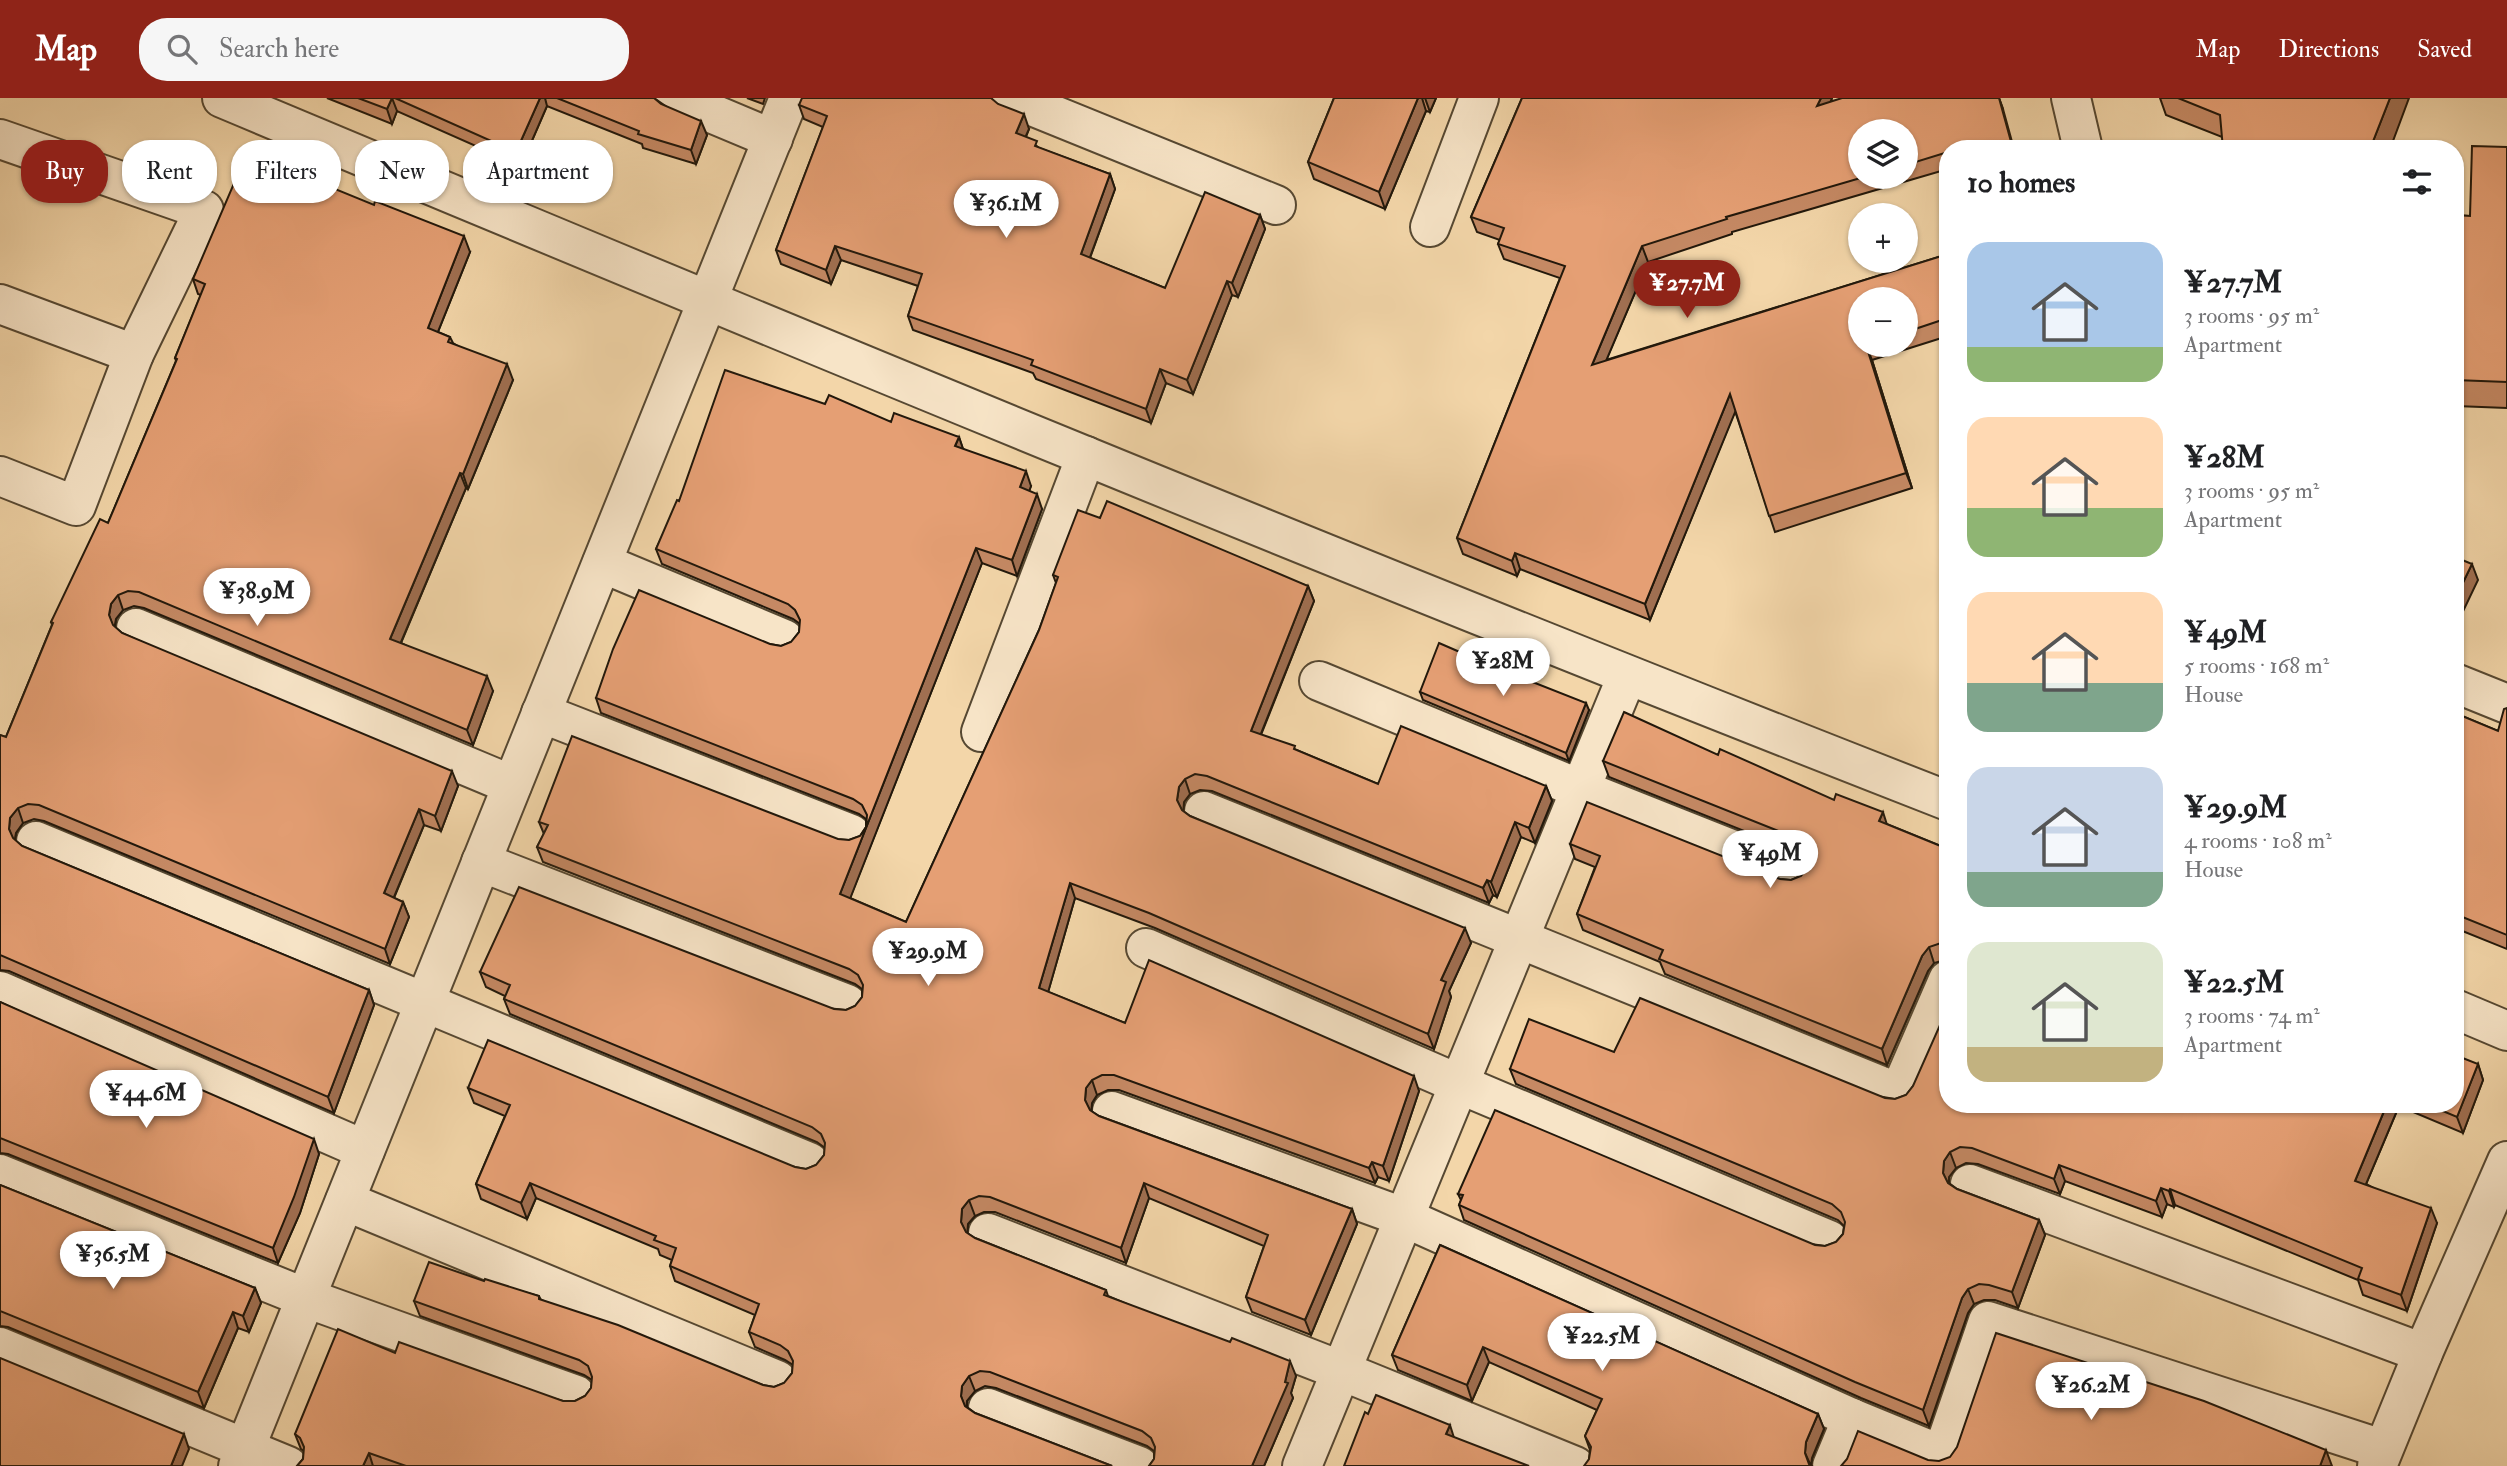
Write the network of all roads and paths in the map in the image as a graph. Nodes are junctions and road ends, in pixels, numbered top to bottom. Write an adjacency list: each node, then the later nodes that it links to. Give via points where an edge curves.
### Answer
1 (222, 98): 12 (street)
2 (675, 98): 8 (street)
3 (789, 98): 8 (street)
4 (1012, 98): 10 (street)
5 (1479, 98): 11 (street)
6 (2071, 98): 9 (street)
7 (0, 139): 14 (street, via 204,210)
8 (773, 139): 12 (street)
9 (2081, 140)
10 (1276, 205)
11 (1430, 227)
12 (707, 301): 15 (street); 17 (street)
13 (0, 304): 14 (street)
14 (134, 354): 16 (street, via 76,506)
15 (1086, 456): 20 (street); 25 (street)
16 (0, 477)
17 (602, 563): 19 (street); 24 (street)
18 (136, 628): 26 (street)
19 (784, 639)
20 (1627, 676): 27 (street); 28 (street)
21 (1319, 681): 27 (street)
22 (2464, 687): 23 (street)
23 (2507, 704)
24 (541, 713): 26 (street); 30 (street)
25 (981, 732)
26 (512, 785): 32 (street)
27 (1580, 789): 33 (street); 34 (street)
28 (1939, 797)
29 (1204, 811): 34 (street)
30 (851, 834)
31 (36, 841): 38 (street)
32 (481, 862): 38 (street); 39 (street)
33 (1794, 874)
34 (1519, 939): 37 (street, via 1899,1093); 42 (street)
35 (1146, 948): 42 (street)
36 (0, 991): 44 (street)
37 (1939, 1001)
38 (424, 1002): 44 (street); 46 (street)
39 (848, 1004)
40 (2464, 1013): 41 (street)
41 (2507, 1031)
42 (1459, 1084): 50 (street); 52 (street)
43 (1112, 1111): 50 (street)
44 (365, 1150): 49 (street)
45 (2507, 1161): 55 (street)
46 (809, 1162)
47 (0, 1174): 53 (street)
48 (1969, 1184): 55 (street)
49 (345, 1201): 53 (street); 57 (street)
50 (1403, 1217): 56 (street); 60 (street)
51 (988, 1233): 56 (street)
52 (1829, 1240)
53 (306, 1298): 58 (street); 61 (street)
54 (0, 1348): 61 (street)
55 (2423, 1353): 62 (street)
56 (1342, 1371): 65 (street); 66 (street)
57 (777, 1380)
58 (576, 1395)
59 (988, 1408): 64 (street)
60 (1852, 1418): 62 (street, via 1942,1455 1988,1321); 67 (street)
61 (242, 1458): 63 (street)
62 (2380, 1458)
63 (288, 1466)
64 (1139, 1466)
65 (1302, 1466)
66 (1575, 1466)
67 (1832, 1466)

